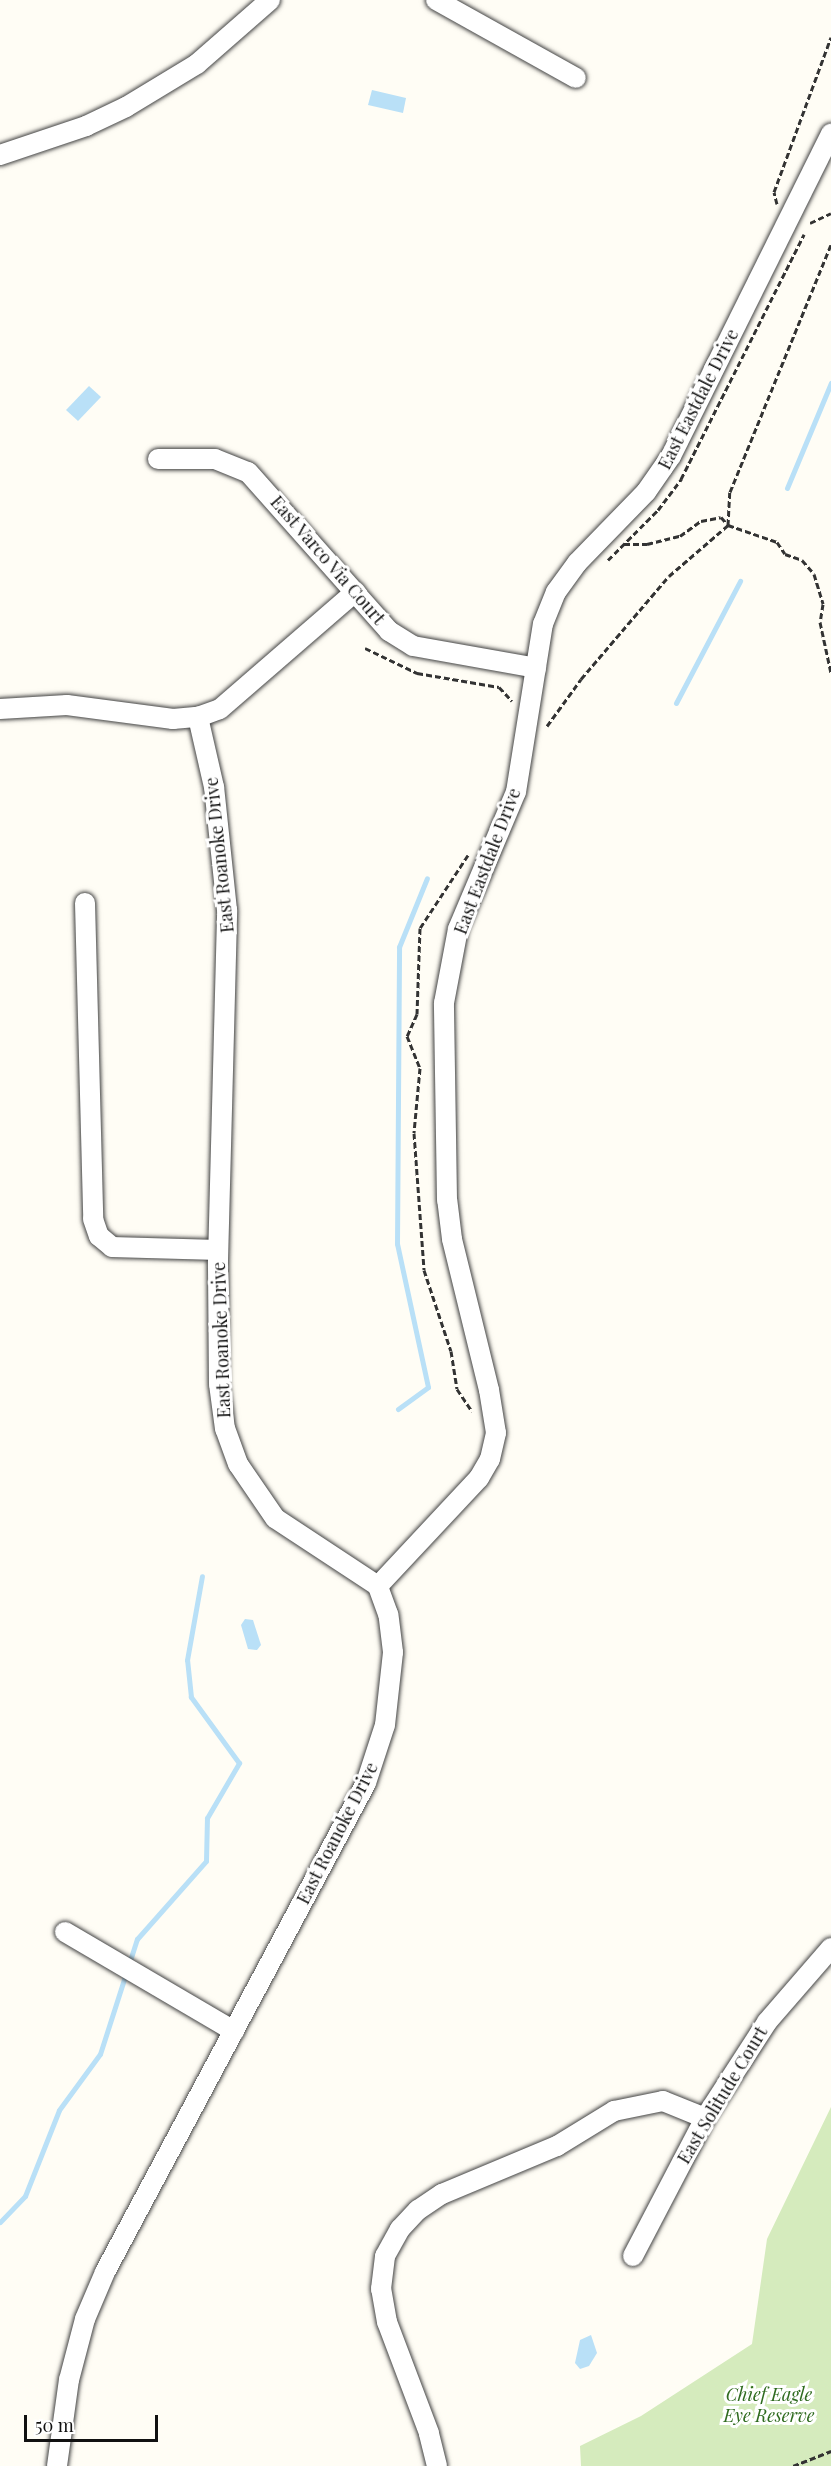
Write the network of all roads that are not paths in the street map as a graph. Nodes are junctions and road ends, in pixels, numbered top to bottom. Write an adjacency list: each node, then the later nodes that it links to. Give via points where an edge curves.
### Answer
1 (270, 0): 5 (street, via 196,64 136,102 86,126)
2 (436, 0): 3 (street)
3 (576, 78)
4 (831, 135): 8 (street, East Eastdale Drive, via 671,456 646,492 577,563 556,592 543,624)
5 (0, 154)
6 (158, 459): 7 (street, East Varco Via Court, via 215,459 248,472)
7 (355, 592): 8 (street, East Varco Via Court, via 389,631 413,646); 10 (street, via 220,709)
8 (536, 668): 13 (street, East Eastdale Drive, via 516,792 458,929 444,1003 447,1200 452,1239 496,1433 490,1459 479,1478)
9 (0, 709): 10 (street, via 67,705 173,719)
10 (198, 717): 12 (street, East Roanoke Drive, via 214,787 227,910)
11 (85, 903): 12 (street, via 93,1219 99,1236 112,1247)
12 (218, 1250): 13 (street, East Roanoke Drive, via 219,1384 225,1428 238,1464 275,1518)
13 (378, 1586): 16 (street, East Roanoke Drive, via 388,1614 393,1652 378,1750 366,1783)
14 (66, 1932): 16 (street)
15 (831, 1948): 17 (street, East Solitude Court, via 767,2022)
16 (234, 2031): 19 (street, East Roanoke Drive, via 105,2272 85,2319 69,2380)
17 (705, 2118): 18 (street, East Solitude Court); 20 (street, via 663,2101 614,2111 557,2146 442,2194 418,2210 400,2229 385,2256 381,2289 387,2322 429,2433)
18 (633, 2256)
19 (57, 2466)
20 (437, 2466)

